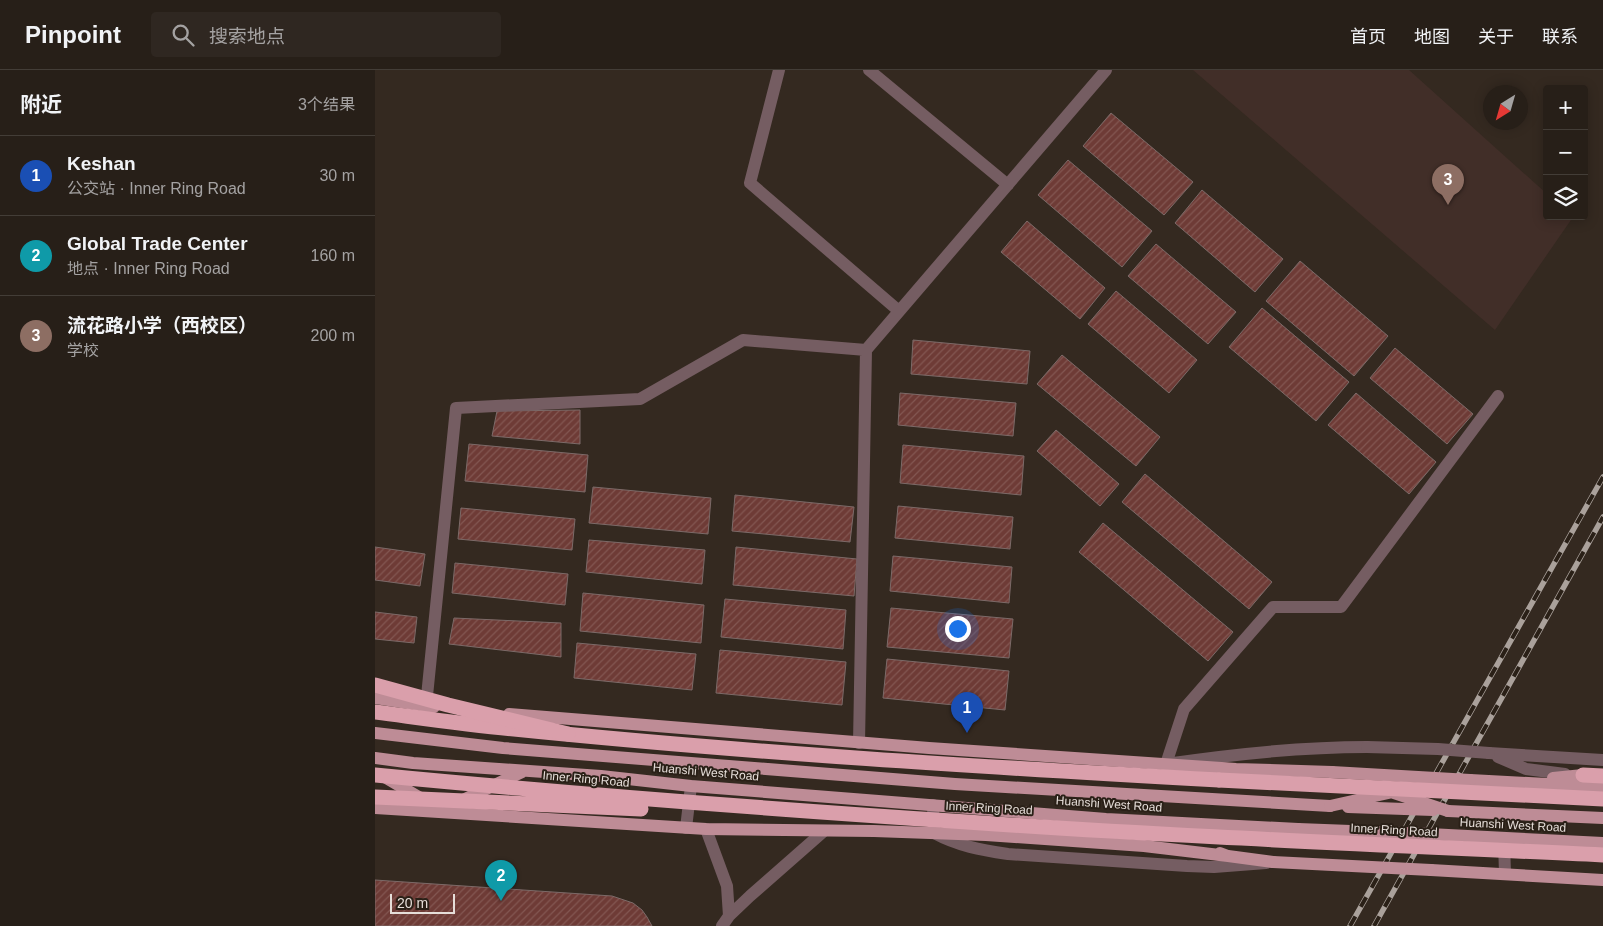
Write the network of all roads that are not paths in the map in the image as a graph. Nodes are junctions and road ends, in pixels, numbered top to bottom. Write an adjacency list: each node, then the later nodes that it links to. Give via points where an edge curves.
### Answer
1 (779, 70): 5 (street, via 750,183)
2 (869, 70): 4 (street)
3 (1106, 70): 4 (street)
4 (1008, 185): 5 (street)
5 (899, 311): 6 (street)
6 (866, 350): 10 (street, via 743,340 640,399 456,408); 14 (street)
7 (1498, 396): 18 (street, via 1341,607 1273,607 1184,709)
8 (375, 685): 13 (highway, bridge)
9 (375, 698): 10 (main road)
10 (426, 706): 14 (main road)
11 (375, 712): 13 (highway, bridge)
12 (375, 733): 33 (main road, Huanshi West Road, via 513,749 955,784)
13 (568, 734): 31 (highway, bridge, via 1006,768)
14 (859, 743): 18 (main road)
15 (1489, 753): 17 (street); 18 (street, bridge, via 1320,747 1230,754); 23 (street, via 1526,769)
16 (375, 758): 20 (main road, Huanshi West Road)
17 (1603, 760)
18 (1166, 764): 21 (main road)
19 (375, 770): 36 (main road)
20 (523, 771): 27 (main road, Huanshi West Road); 36 (main road)
21 (1332, 772): 25 (main road, bridge); 29 (main road, bridge)
22 (375, 775): 39 (highway, Inner Ring Road, bridge)
23 (1583, 776): 24 (highway); 26 (main road)
24 (1603, 776)
25 (1449, 780): 26 (main road, bridge); 29 (main road, bridge)
26 (1506, 783): 28 (main road)
27 (691, 786): 32 (main road, Huanshi West Road); 40 (street)
28 (1603, 787)
29 (1392, 792): 33 (main road, bridge); 35 (main road, bridge)
30 (375, 797): 39 (highway, bridge)
31 (1603, 799)
32 (933, 804): 38 (main road, Huanshi West Road); 43 (street)
33 (1330, 806): 35 (main road, Huanshi West Road, bridge)
34 (375, 808): 36 (main road)
35 (1448, 810): 37 (main road, Huanshi West Road)
36 (441, 811): 40 (main road)
37 (1603, 818)
38 (1133, 820): 44 (main road, Huanshi West Road, bridge); 47 (main road)
39 (969, 823): 46 (highway, Inner Ring Road, bridge)
40 (685, 828): 41 (main road)
41 (705, 830): 42 (main road); 51 (street, via 727,886)
42 (824, 832): 43 (main road); 51 (street)
43 (934, 834): 47 (main road, via 1144,846); 48 (street, via 962,846 1008,854 1205,867)
44 (1504, 838): 45 (main road, Huanshi West Road); 49 (street)
45 (1603, 843)
46 (1603, 855)
47 (1228, 856): 48 (main road)
48 (1273, 862): 49 (main road, bridge)
49 (1505, 874): 50 (main road)
50 (1603, 880)
51 (725, 921)

